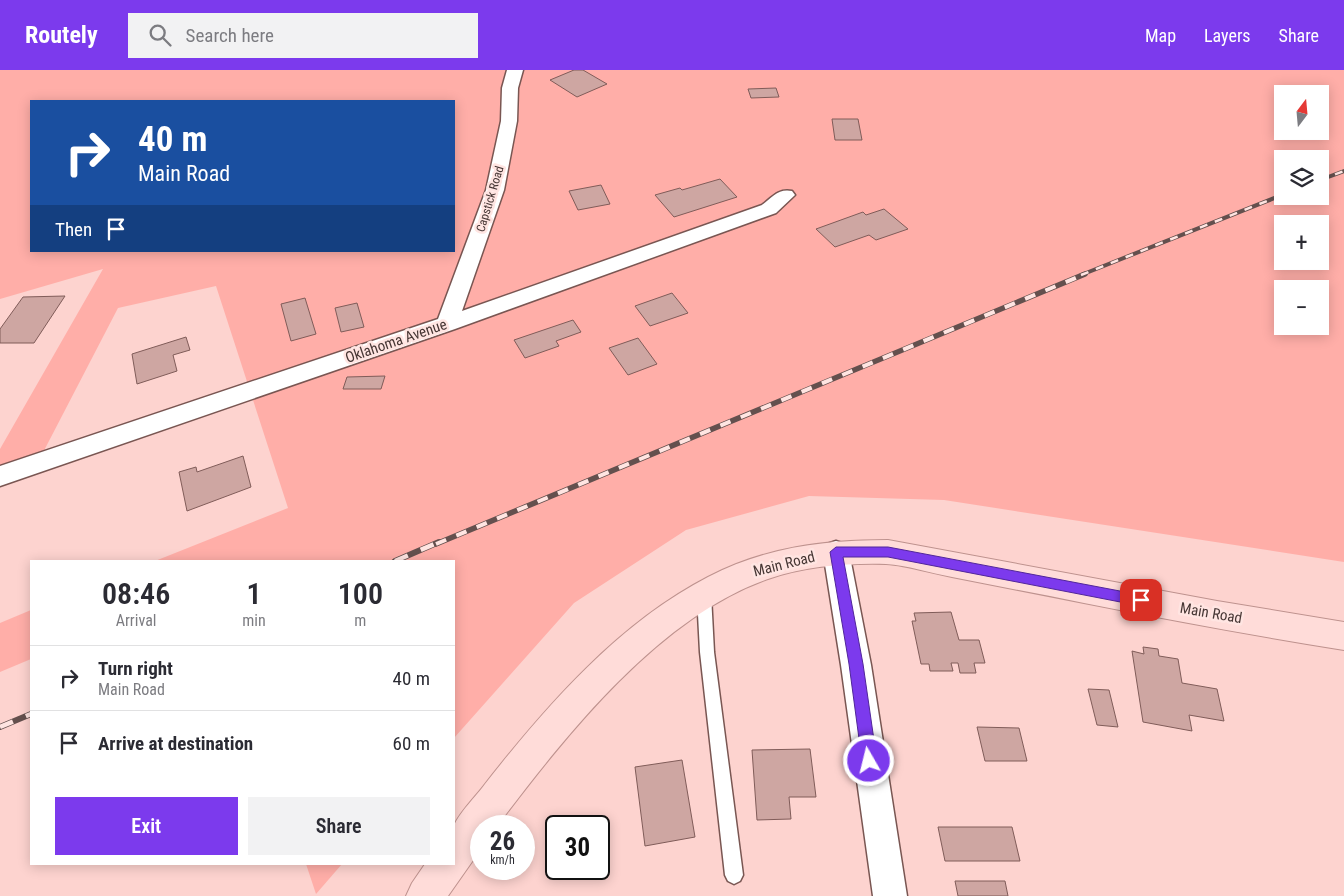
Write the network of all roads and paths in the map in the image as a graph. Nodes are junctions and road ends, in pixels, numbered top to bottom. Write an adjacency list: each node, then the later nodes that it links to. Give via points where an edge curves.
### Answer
1 (515, 70): 3 (street, Capstick Road, via 495,190)
2 (786, 195): 3 (street, Oklahoma Avenue, via 769,209)
3 (447, 324): 4 (street, Oklahoma Avenue)
4 (0, 476)
5 (836, 552): 6 (main road, Main Road, via 764,567 730,580); 7 (main road, Main Road, via 888,552); 12 (street)
6 (704, 595): 8 (main road, Main Road, via 662,624 602,678 537,746); 10 (lane, via 707,652)
7 (1344, 636)
8 (455, 855)
9 (447, 865): 11 (main road)
10 (734, 875)
11 (426, 896)
12 (890, 896)

